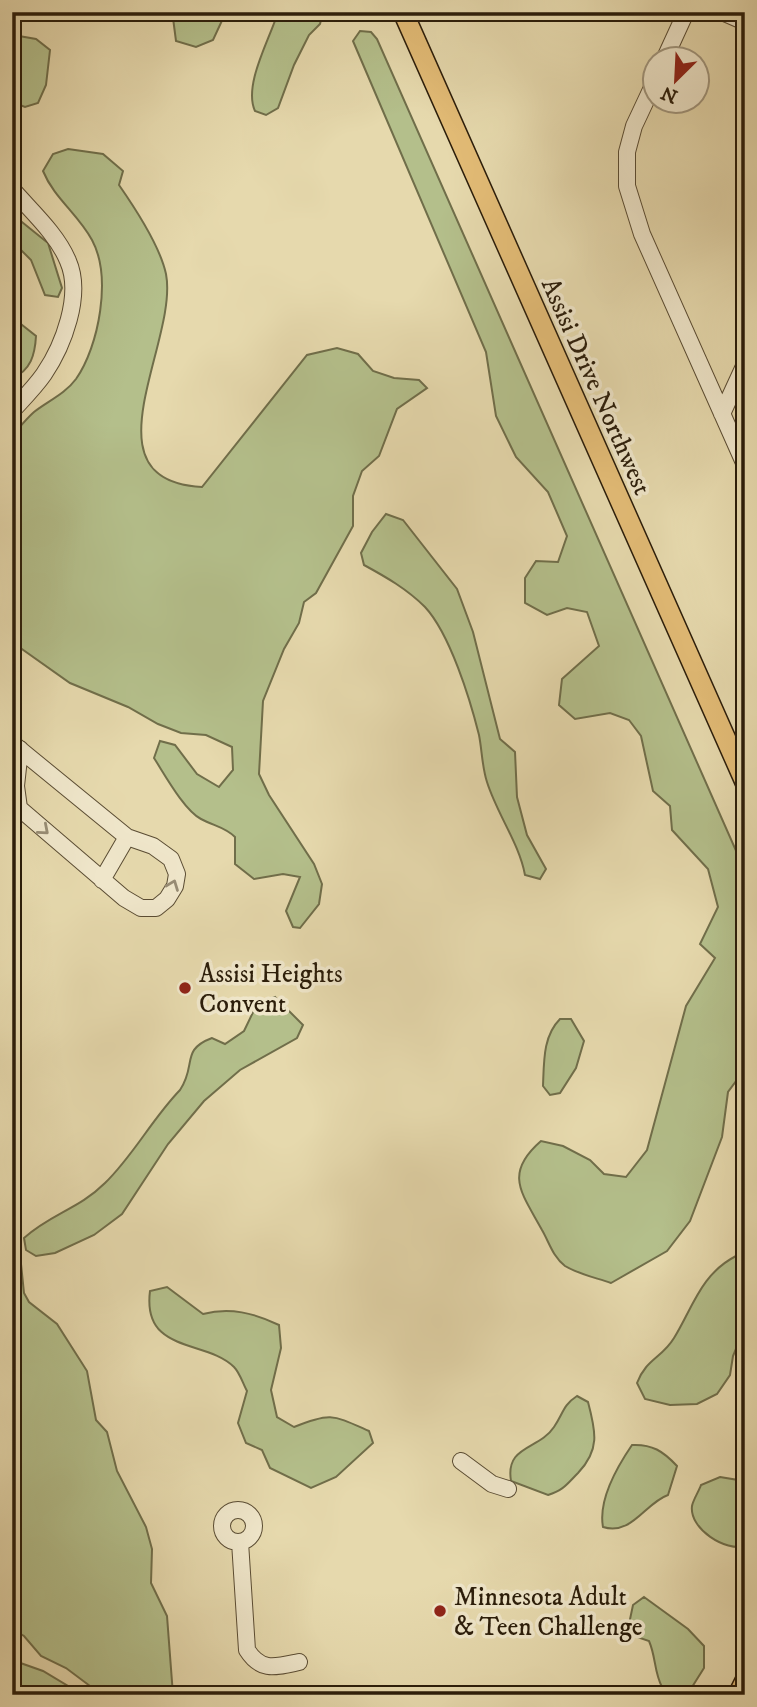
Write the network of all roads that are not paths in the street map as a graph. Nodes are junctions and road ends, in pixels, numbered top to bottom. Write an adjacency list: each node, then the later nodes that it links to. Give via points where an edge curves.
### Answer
1 (403, 12): 13 (main road, Assisi Drive Northwest)
2 (685, 12): 5 (street)
3 (722, 12): 4 (street)
4 (745, 22)
5 (670, 46)
6 (642, 114): 10 (street, via 627,152 627,186 642,234)
7 (12, 189): 9 (street, via 69,262 72,289 69,318 57,347 44,373)
8 (745, 364): 10 (street)
9 (12, 411)
10 (722, 414): 11 (street)
11 (745, 465)
12 (16, 746): 14 (street); 15 (street, one-way to 15, via 19,808)
13 (745, 782)
14 (127, 836): 15 (street); 15 (street, one-way to 14, via 141,908 156,908 175,886 177,874 171,859)
15 (102, 880)
16 (461, 1461): 17 (street, via 492,1484)
17 (508, 1489)
18 (240, 1542): 19 (street, via 247,1650 255,1662 268,1669)
19 (299, 1662)
20 (745, 1681): 21 (main road)
21 (738, 1695)

